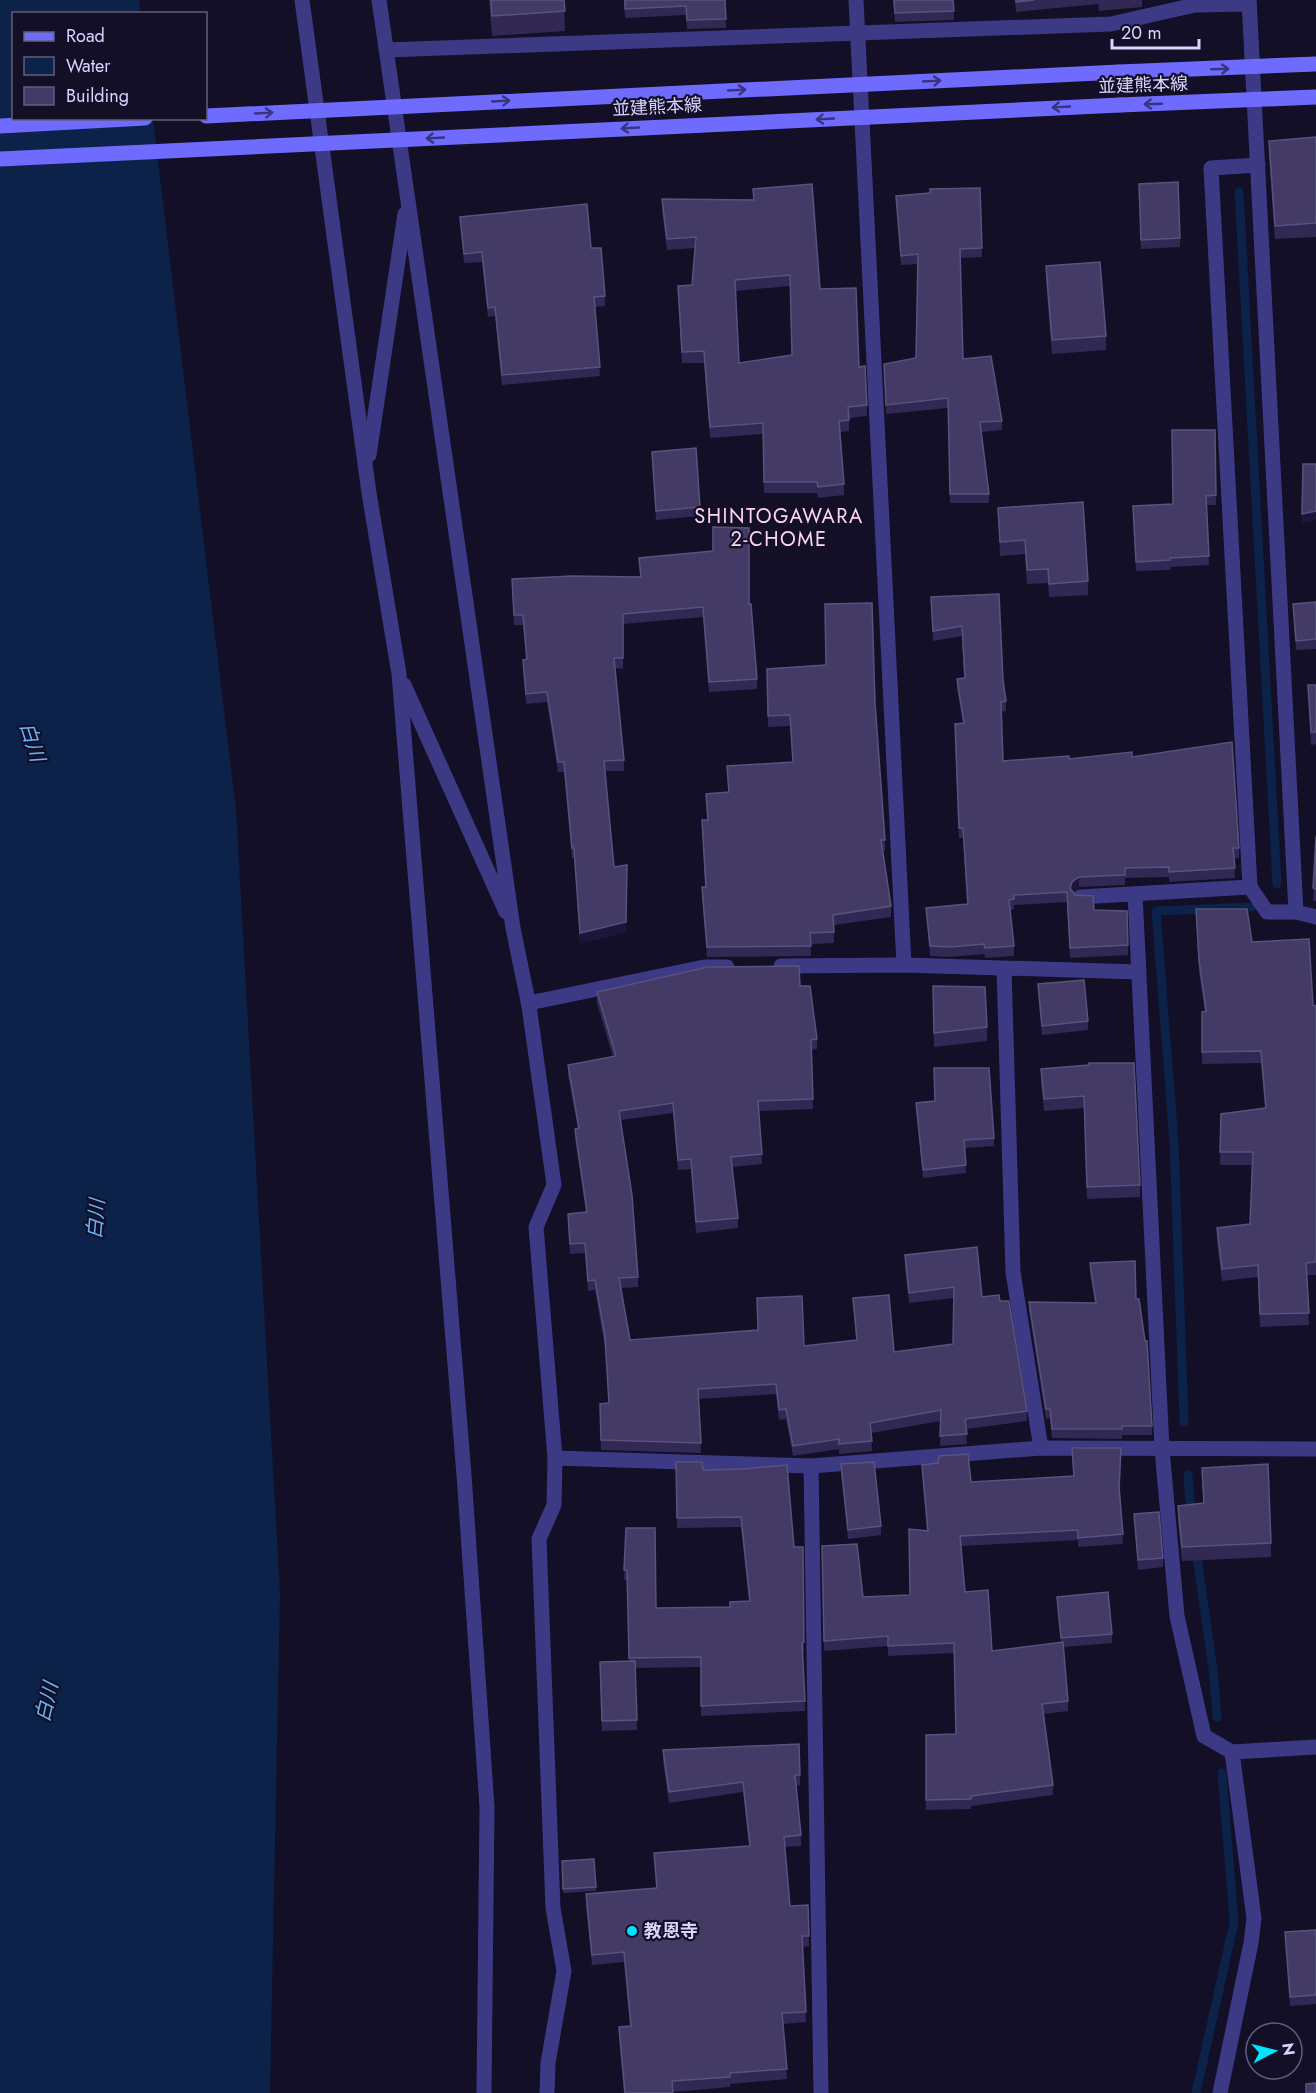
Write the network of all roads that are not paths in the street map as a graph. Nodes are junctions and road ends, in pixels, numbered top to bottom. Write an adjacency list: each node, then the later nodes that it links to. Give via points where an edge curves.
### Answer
1 (302, 0): 18 (street)
2 (379, 0): 7 (street)
3 (856, 0): 6 (street)
4 (1195, 2): 5 (street); 6 (street, via 1110,24)
5 (1249, 2): 9 (street)
6 (857, 33): 7 (street); 26 (street)
7 (386, 50): 17 (street)
8 (1316, 64): 9 (main road, 並建熊本線)
9 (1252, 68): 11 (street); 12 (main road, 並建熊本線, one-way to 9, bridge)
10 (1316, 97): 11 (main road, 並建熊本線)
11 (1254, 100): 15 (main road, 並建熊本線, one-way to 15, bridge); 16 (street)
12 (207, 116)
13 (109, 120): 14 (main road)
14 (0, 126)
15 (0, 159)
16 (1258, 165): 20 (street, via 1210,168); 23 (street)
17 (408, 196): 18 (street); 25 (street)
18 (366, 472): 19 (street)
19 (399, 674): 25 (street); 39 (street, via 487,1807)
20 (1250, 887): 21 (street); 23 (street, via 1267,912)
21 (1135, 894): 22 (street); 30 (street)
22 (1080, 897)
23 (1296, 912): 24 (street)
24 (1316, 917)
25 (513, 928): 31 (street)
26 (904, 965): 28 (street); 29 (street)
27 (739, 966): 31 (street, via 704,967)
28 (763, 966)
29 (1004, 969): 30 (street); 32 (street, via 1013,1272)
30 (1139, 972): 33 (street)
31 (529, 1006): 35 (street, via 554,1185 537,1227)
32 (1041, 1448): 33 (street); 36 (street)
33 (1162, 1449): 34 (street); 38 (street, via 1177,1616 1204,1736)
34 (1316, 1449)
35 (555, 1458): 36 (street); 40 (street, via 555,1505 539,1539 553,1908 564,1971 548,2063)
36 (811, 1466): 41 (street)
37 (1316, 1746): 38 (street)
38 (1232, 1752): 42 (street, via 1254,1918)
39 (484, 2093)
40 (547, 2093)
41 (821, 2093)
42 (1220, 2093)

